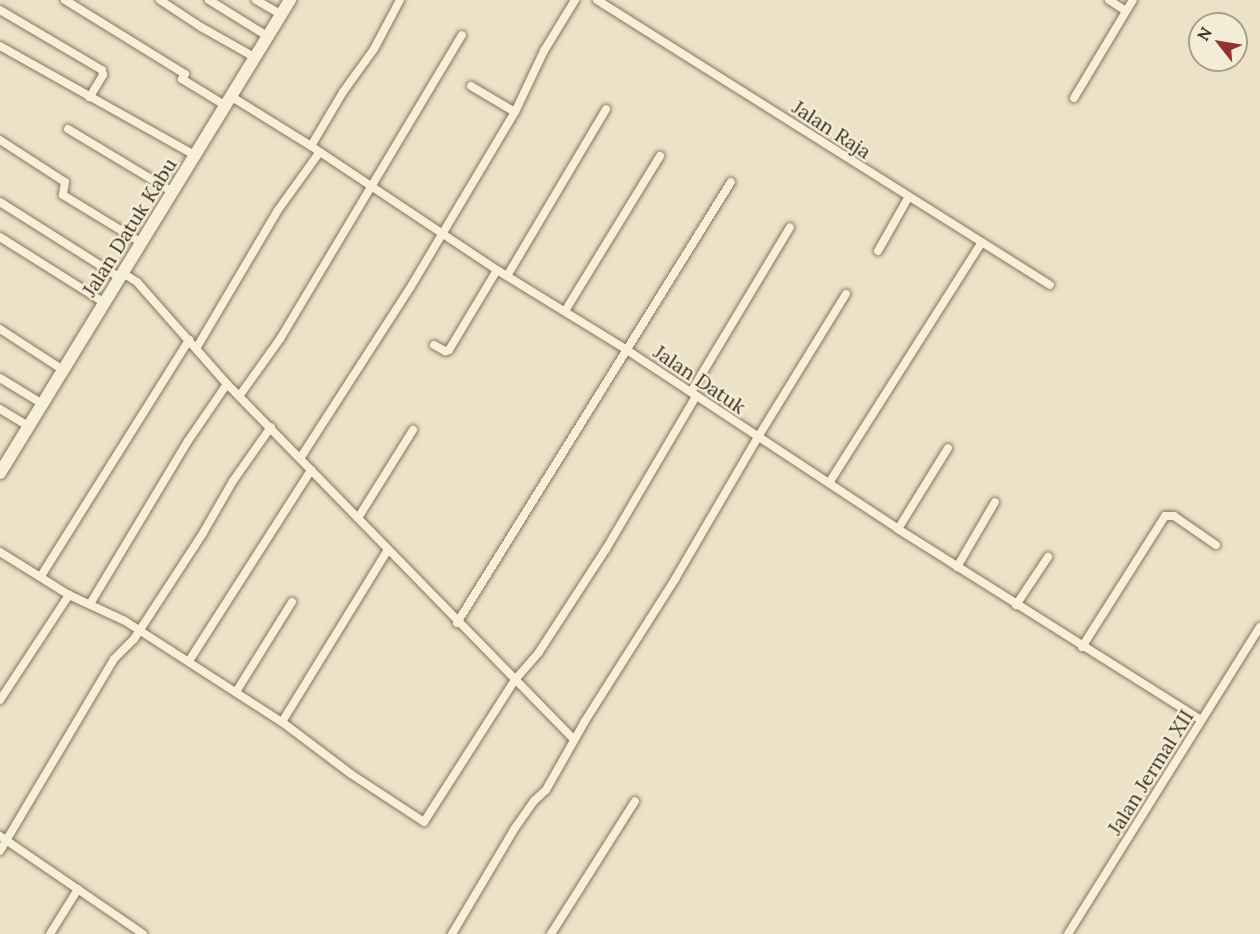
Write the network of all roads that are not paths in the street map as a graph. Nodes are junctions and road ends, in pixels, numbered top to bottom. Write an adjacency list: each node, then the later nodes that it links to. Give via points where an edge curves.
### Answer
1 (65, 0): 21 (street, Jalan Datuk, via 185,74 182,79)
2 (160, 0): 17 (street)
3 (209, 0): 15 (street)
4 (256, 0): 13 (street)
5 (290, 0): 13 (street, Jalan Datuk Kabu)
6 (400, 0): 26 (street, via 374,50)
7 (575, 0): 23 (street, via 544,51)
8 (597, 0): 33 (street, Jalan Raja)
9 (1109, 0): 12 (street)
10 (1133, 0): 12 (street)
11 (0, 10): 19 (street, via 102,70)
12 (1126, 11): 20 (street)
13 (282, 15): 15 (street, Jalan Datuk Kabu)
14 (462, 35): 31 (street)
15 (269, 37): 17 (street, Jalan Datuk Kabu)
16 (0, 46): 19 (street)
17 (256, 58): 21 (street, Jalan Datuk Kabu)
18 (471, 86): 23 (street)
19 (90, 97): 28 (street)
20 (1074, 98)
21 (229, 102): 26 (street, Jalan Datuk); 28 (street, Jalan Datuk Kabu)
22 (606, 109): 43 (street)
23 (515, 112): 36 (street)
24 (68, 129): 32 (street)
25 (0, 141): 39 (street, via 65,182 63,195)
26 (311, 146): 27 (street, Jalan Datuk)
27 (320, 153): 31 (street, Jalan Datuk); 51 (street, via 278,210)
28 (196, 156): 32 (street, Jalan Datuk Kabu)
29 (660, 156): 47 (street)
30 (731, 182): 52 (street)
31 (372, 186): 36 (street, Jalan Datuk); 57 (street, via 280,339)
32 (173, 192): 39 (street, Jalan Datuk Kabu)
33 (907, 201): 38 (street, Jalan Raja); 40 (street)
34 (0, 202): 42 (street)
35 (790, 227): 56 (street)
36 (441, 232): 41 (street, Jalan Datuk); 65 (street, via 411,288)
37 (0, 237): 46 (street)
38 (982, 242): 44 (street, Jalan Raja); 68 (street)
39 (142, 243): 42 (street, Jalan Datuk Kabu)
40 (878, 251)
41 (496, 270): 43 (street, Jalan Datuk); 50 (street, via 449,350)
42 (123, 276): 46 (street, Jalan Datuk Kabu); 49 (street, via 135,281)
43 (507, 276): 47 (street, Jalan Datuk)
44 (1050, 285)
45 (846, 294): 63 (street)
46 (105, 303): 53 (street, Jalan Datuk Kabu)
47 (566, 311): 52 (street, Jalan Datuk)
48 (0, 329): 53 (street)
49 (189, 340): 51 (street); 77 (street)
50 (434, 345)
51 (196, 347): 55 (street)
52 (627, 350): 56 (street, Jalan Datuk); 82 (street)
53 (63, 370): 58 (street, Jalan Datuk Kabu)
54 (0, 378): 58 (street)
55 (227, 384): 57 (street); 80 (street)
56 (694, 394): 63 (street, Jalan Datuk); 87 (street, via 606,549 539,652)
57 (240, 395): 61 (street)
58 (41, 403): 60 (street, Jalan Datuk Kabu)
59 (0, 409): 60 (street)
60 (27, 425): 66 (street, Jalan Datuk Kabu)
61 (271, 427): 65 (street); 84 (street)
62 (413, 430): 70 (street)
63 (758, 436): 68 (street, Jalan Datuk); 92 (street, via 675,579)
64 (948, 448): 71 (street)
65 (301, 458): 67 (street)
66 (2, 466)
67 (310, 470): 70 (street); 86 (street)
68 (829, 483): 71 (street, Jalan Datuk)
69 (995, 502): 76 (street)
70 (358, 518): 73 (street)
71 (898, 529): 76 (street, Jalan Datuk)
72 (1216, 546): 85 (street, via 1174,516 1165,516)
73 (388, 550): 82 (street); 91 (street)
74 (0, 552): 77 (street)
75 (1048, 557): 81 (street)
76 (957, 567): 81 (street, Jalan Datuk)
77 (41, 576): 78 (street)
78 (69, 594): 80 (street); 89 (street)
79 (292, 602): 88 (street)
80 (90, 604): 84 (street)
81 (1016, 605): 85 (street, Jalan Datuk)
82 (457, 623): 87 (street)
83 (1260, 627): 90 (street, Jalan Jermal XII)
84 (138, 630): 86 (street); 94 (street, via 114,659)
85 (1083, 646): 90 (street, Jalan Datuk)
86 (189, 661): 88 (street)
87 (514, 681): 91 (street, via 424,822); 92 (street)
88 (236, 692): 91 (street)
89 (0, 700)
90 (1201, 720): 101 (street, Jalan Jermal XII)
91 (282, 722)
92 (574, 740): 99 (street, via 546,790 515,828)
93 (635, 801): 100 (street)
94 (4, 838): 95 (street); 96 (street)
95 (0, 852)
96 (78, 889): 97 (street); 98 (street)
97 (50, 934)
98 (143, 934)
99 (452, 934)
100 (551, 934)
101 (1068, 934)

